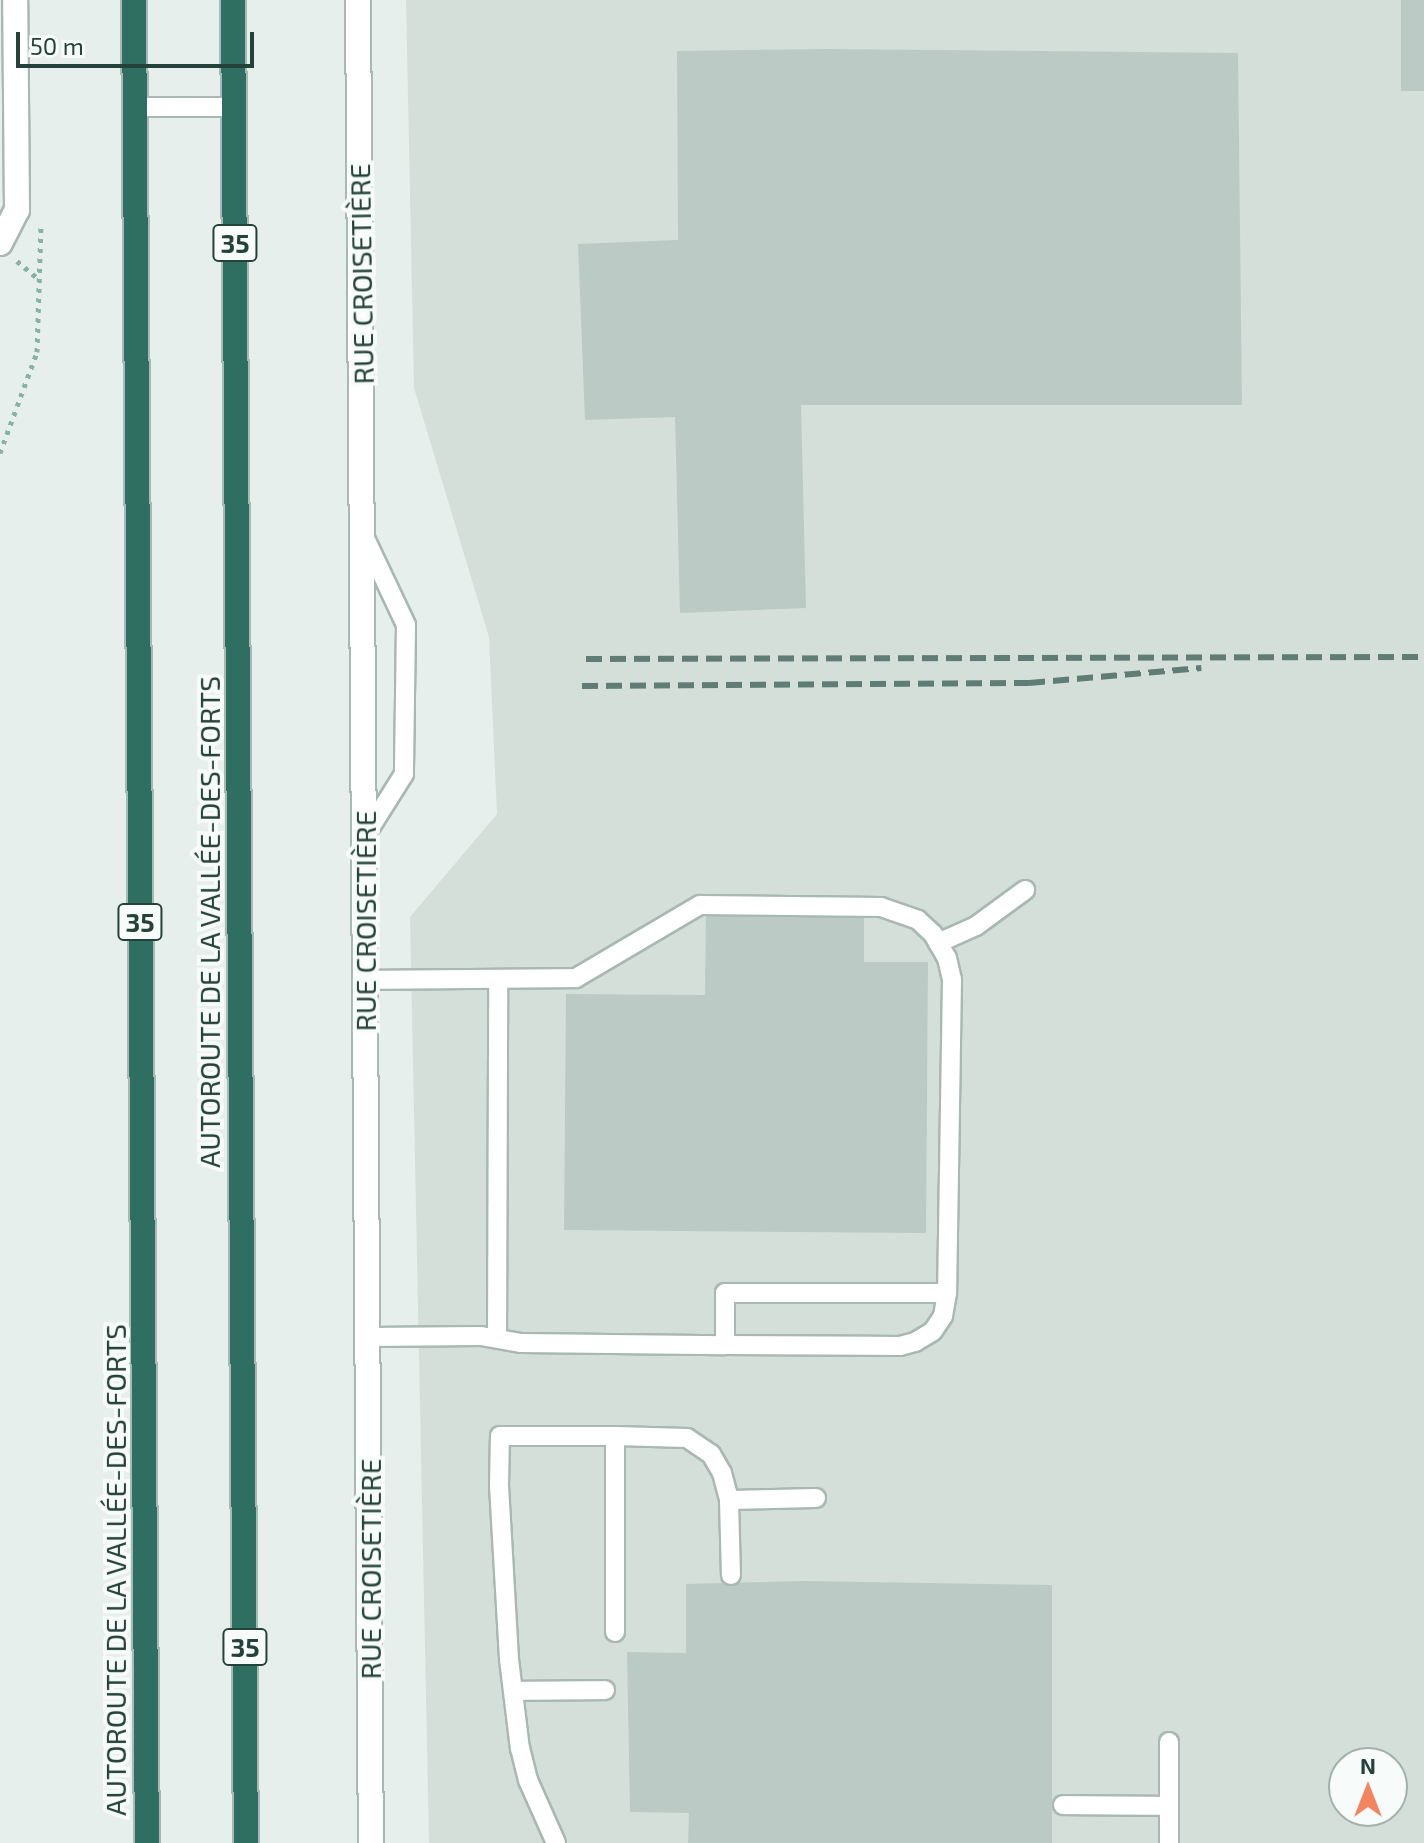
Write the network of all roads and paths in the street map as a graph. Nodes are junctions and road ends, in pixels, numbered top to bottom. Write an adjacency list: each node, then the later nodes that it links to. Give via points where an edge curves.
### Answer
1 (15, 0): 7 (street, via 17,210)
2 (134, 0): 5 (highway, AUTOROUTE DE LA VALLÉE-DES-FORTS / 35)
3 (233, 0): 6 (highway, AUTOROUTE DE LA VALLÉE-DES-FORTS / 35)
4 (358, 0): 10 (street, RUE CROISETIÈRE)
5 (135, 107): 6 (lane); 30 (highway, AUTOROUTE DE LA VALLÉE-DES-FORTS / 35)
6 (233, 107): 31 (highway, AUTOROUTE DE LA VALLÉE-DES-FORTS / 35)
7 (0, 243)
8 (20, 263): 9 (path, via 40,281 37,352)
9 (0, 453)
10 (363, 533): 11 (street, RUE CROISETIÈRE); 11 (lane, via 406,625 404,774)
11 (365, 836): 14 (street, RUE CROISETIÈRE)
12 (1025, 890): 13 (lane, via 976,926)
13 (938, 943): 15 (lane, via 918,920 881,907 700,905 576,978); 16 (lane, via 952,979 954,1007)
14 (365, 980): 15 (lane); 17 (street, RUE CROISETIÈRE)
15 (498, 980): 18 (lane)
16 (947, 1293): 19 (lane, via 943,1316 933,1331 900,1346); 19 (lane, via 725,1293)
17 (369, 1337): 18 (lane); 32 (street, RUE CROISETIÈRE)
18 (497, 1338): 19 (lane, via 521,1343)
19 (725, 1345)
20 (615, 1436): 22 (lane, via 663,1435 699,1444 722,1473); 24 (lane); 26 (lane, via 500,1436)
21 (816, 1498): 22 (lane)
22 (729, 1500): 23 (lane)
23 (731, 1575)
24 (615, 1632)
25 (605, 1690): 26 (lane)
26 (513, 1691): 33 (lane, via 528,1780)
27 (1169, 1742): 29 (lane)
28 (1063, 1805): 29 (lane)
29 (1169, 1806): 34 (lane)
30 (147, 1843)
31 (246, 1843)
32 (371, 1843)
33 (556, 1843)
34 (1169, 1843)

